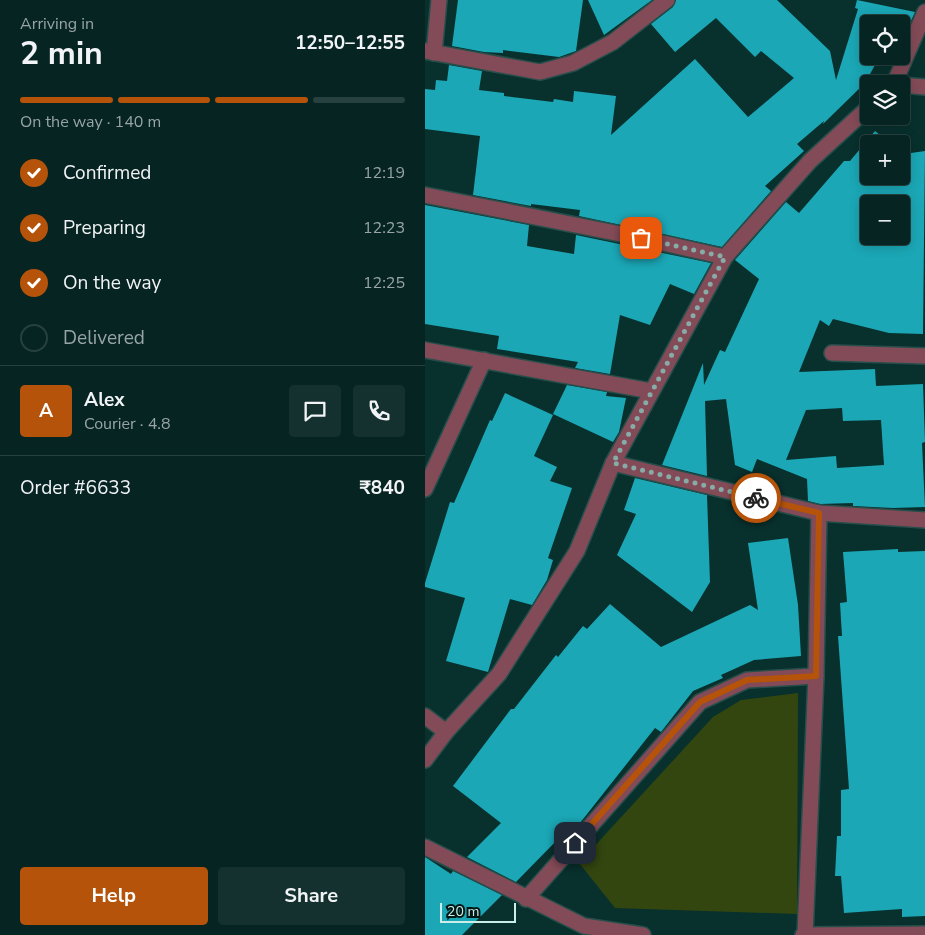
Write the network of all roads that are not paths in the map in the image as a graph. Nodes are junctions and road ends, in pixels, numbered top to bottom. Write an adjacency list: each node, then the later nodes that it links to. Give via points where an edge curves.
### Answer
1 (439, 0): 4 (street)
2 (667, 0): 4 (street, via 613,42 573,63 540,72)
3 (925, 12): 5 (street)
4 (430, 52)
5 (898, 75)
6 (910, 86): 7 (street)
7 (925, 87)
8 (860, 115): 10 (street, via 810,161)
9 (425, 195): 10 (street)
10 (725, 257): 15 (street)
11 (425, 350): 14 (street)
12 (832, 353): 13 (street)
13 (925, 356)
14 (484, 360): 15 (street); 17 (street)
15 (651, 391): 16 (street)
16 (613, 463): 18 (street); 22 (street, via 577,551 499,674)
17 (425, 489)
18 (819, 513): 19 (street); 20 (street)
19 (925, 520)
20 (816, 676): 25 (street, via 747,680 700,702); 28 (street)
21 (425, 716): 22 (street)
22 (446, 732): 23 (street)
23 (425, 760)
24 (425, 847): 25 (street)
25 (525, 899): 27 (street, via 585,926)
26 (925, 934): 28 (street)
27 (643, 935)
28 (804, 935)

